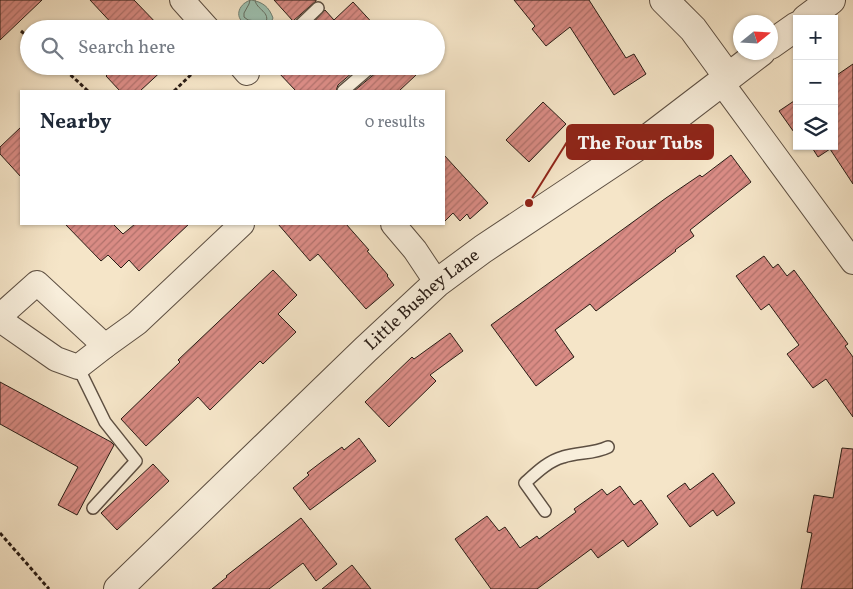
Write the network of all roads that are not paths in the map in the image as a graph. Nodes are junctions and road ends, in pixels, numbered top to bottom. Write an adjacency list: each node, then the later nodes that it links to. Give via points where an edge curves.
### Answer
1 (182, 0): 6 (street)
2 (664, 0): 12 (street, via 693,29)
3 (831, 0): 5 (street)
4 (318, 8): 7 (lane)
5 (811, 15)
6 (200, 20)
7 (305, 20)
8 (793, 29): 9 (street)
9 (778, 39)
10 (751, 60): 12 (street, Little Bushey Lane)
11 (362, 75): 13 (lane)
12 (725, 80): 16 (street); 17 (street, Little Bushey Lane, via 638,146 482,249)
13 (345, 90)
14 (241, 225): 19 (street, via 137,323)
15 (394, 225): 17 (street)
16 (853, 262)
17 (437, 283): 24 (street, Little Bushey Lane)
18 (0, 318): 19 (street, via 37,283); 20 (street, via 56,360)
19 (104, 346): 20 (street)
20 (78, 367): 22 (lane, via 105,422 136,461)
21 (608, 447): 23 (lane, via 549,462 525,483)
22 (92, 508)
23 (545, 511)
24 (118, 589)

